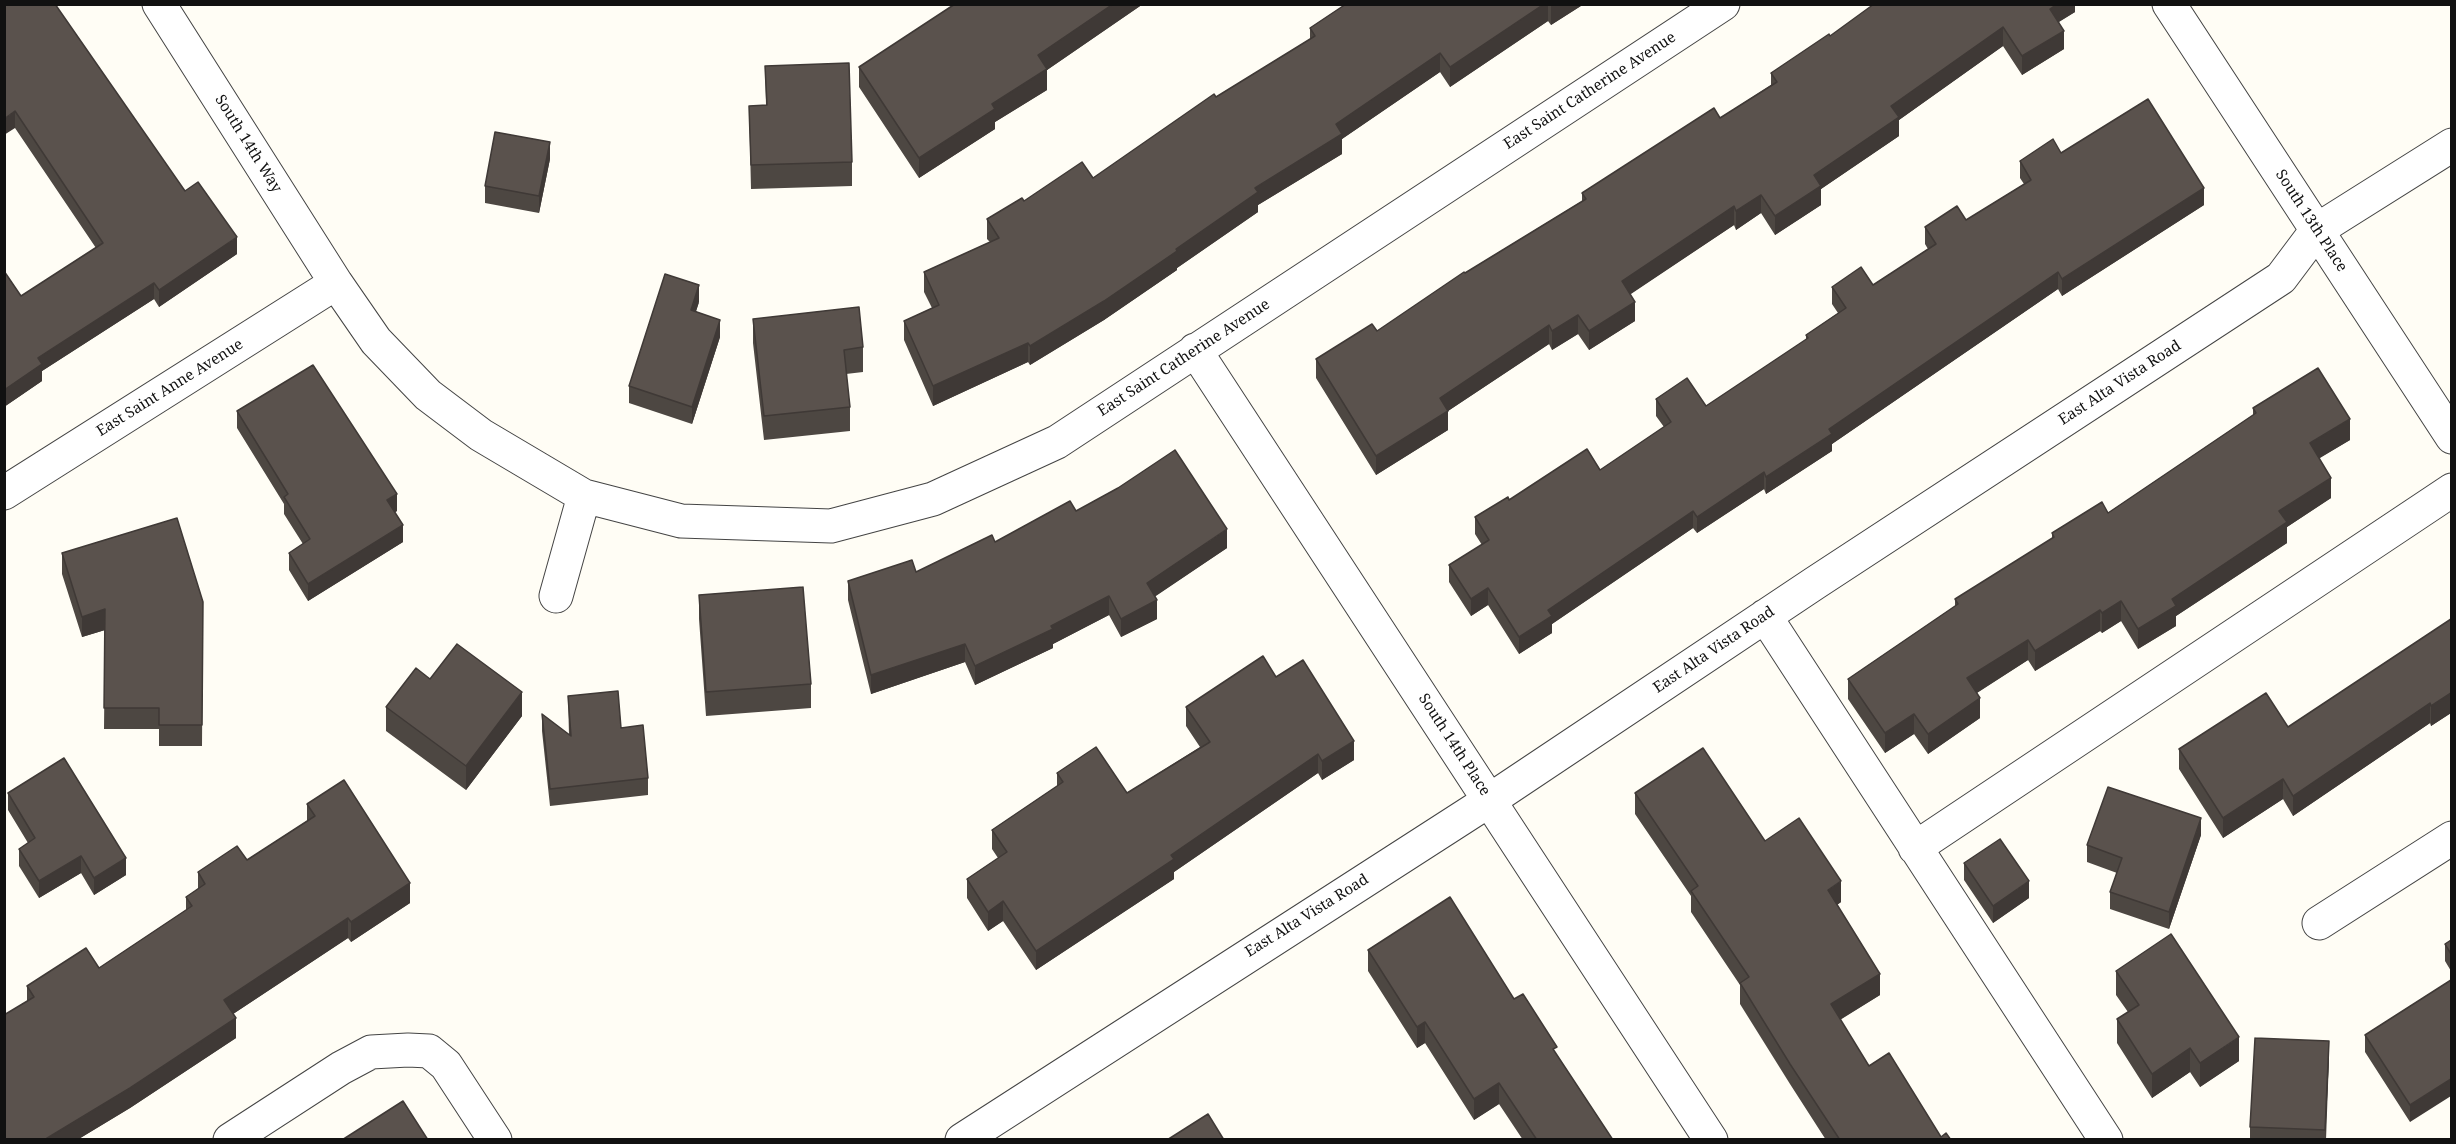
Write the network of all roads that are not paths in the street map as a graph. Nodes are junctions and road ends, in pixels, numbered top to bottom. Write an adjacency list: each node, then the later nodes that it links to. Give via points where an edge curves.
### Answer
1 (159, 4): 6 (street, South 14th Way)
2 (1723, 4): 7 (street, East Saint Catherine Avenue)
3 (2169, 4): 5 (street, South 13th Place)
4 (2451, 145): 5 (street, East Alta Vista Road)
5 (2317, 230): 8 (street, South 13th Place); 13 (street, East Alta Vista Road, via 2281,278)
6 (336, 283): 10 (street, East Saint Anne Avenue); 11 (street, East Saint Catherine Avenue, via 376,341 428,395 481,435)
7 (1195, 350): 11 (street, East Saint Catherine Avenue, via 1058,442 933,499 831,526 681,521); 14 (street, South 14th Place)
8 (2451, 437)
9 (2451, 490): 16 (street)
10 (4, 493)
11 (584, 496): 12 (street)
12 (556, 596)
13 (1765, 616): 14 (street, East Alta Vista Road); 16 (street)
14 (1490, 800): 20 (street, East Alta Vista Road); 21 (street, South 14th Place)
15 (2451, 838): 17 (street)
16 (1915, 848): 22 (street)
17 (2319, 923)
18 (230, 1140): 19 (street, via 371,1052 408,1050 429,1051 446,1065)
19 (495, 1140)
20 (962, 1140)
21 (1711, 1140)
22 (2106, 1140)

